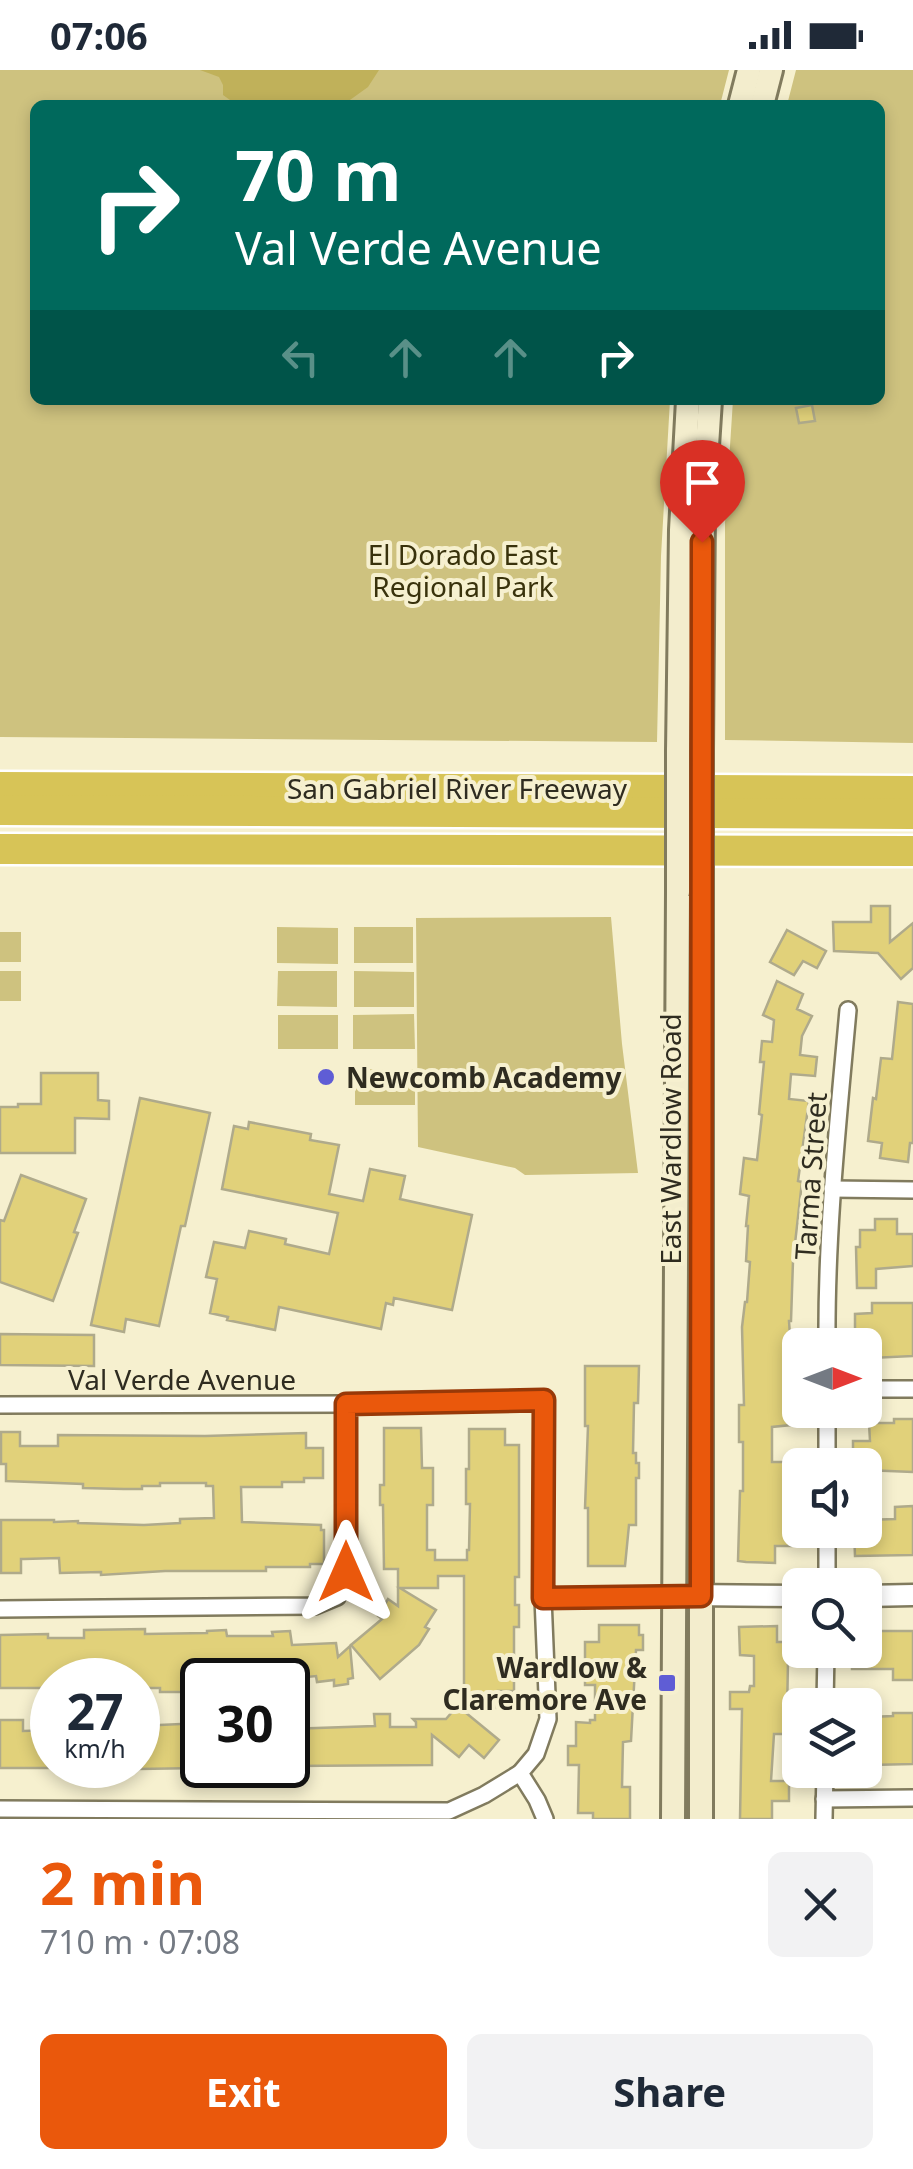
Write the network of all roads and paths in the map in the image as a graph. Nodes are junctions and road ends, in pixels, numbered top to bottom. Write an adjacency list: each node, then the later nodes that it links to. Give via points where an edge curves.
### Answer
1 (750, 70): 3 (main road)
2 (771, 70): 4 (main road)
3 (741, 100)
4 (763, 100)
5 (688, 405): 7 (main road, East Wardlow Road, via 680,530)
6 (710, 405): 7 (main road, East Wardlow Road)
7 (689, 751): 14 (main road, East Wardlow Road, bridge)
8 (0, 786): 9 (highway, San Gabriel River Freeway)
9 (913, 790)
10 (0, 810): 11 (highway)
11 (913, 814)
12 (0, 849): 13 (highway)
13 (913, 852)
14 (689, 894): 24 (main road, East Wardlow Road); 25 (main road, East Wardlow Road)
15 (848, 1010): 16 (street, Tarma Street)
16 (832, 1189): 17 (street); 18 (street, Tarma Street)
17 (913, 1190)
18 (826, 1328)
19 (882, 1389): 20 (street)
20 (913, 1389)
21 (346, 1404): 22 (street, Val Verde Avenue); 28 (street, Val Verde Avenue, via 544,1400); 29 (street, via 346,1572 337,1597 315,1606)
22 (0, 1405)
23 (913, 1595): 27 (street)
24 (674, 1596): 25 (street); 28 (street); 36 (main road, East Wardlow Road)
25 (701, 1596): 26 (street); 37 (main road, East Wardlow Road)
26 (782, 1596)
27 (882, 1596)
28 (543, 1598): 30 (street, via 548,1719 536,1754)
29 (0, 1609)
30 (520, 1773): 34 (street, via 448,1811); 35 (street)
31 (824, 1788): 33 (street)
32 (913, 1798): 33 (street)
33 (824, 1799): 38 (street)
34 (0, 1809)
35 (545, 1819)
36 (673, 1819)
37 (701, 1819)
38 (824, 1819)

